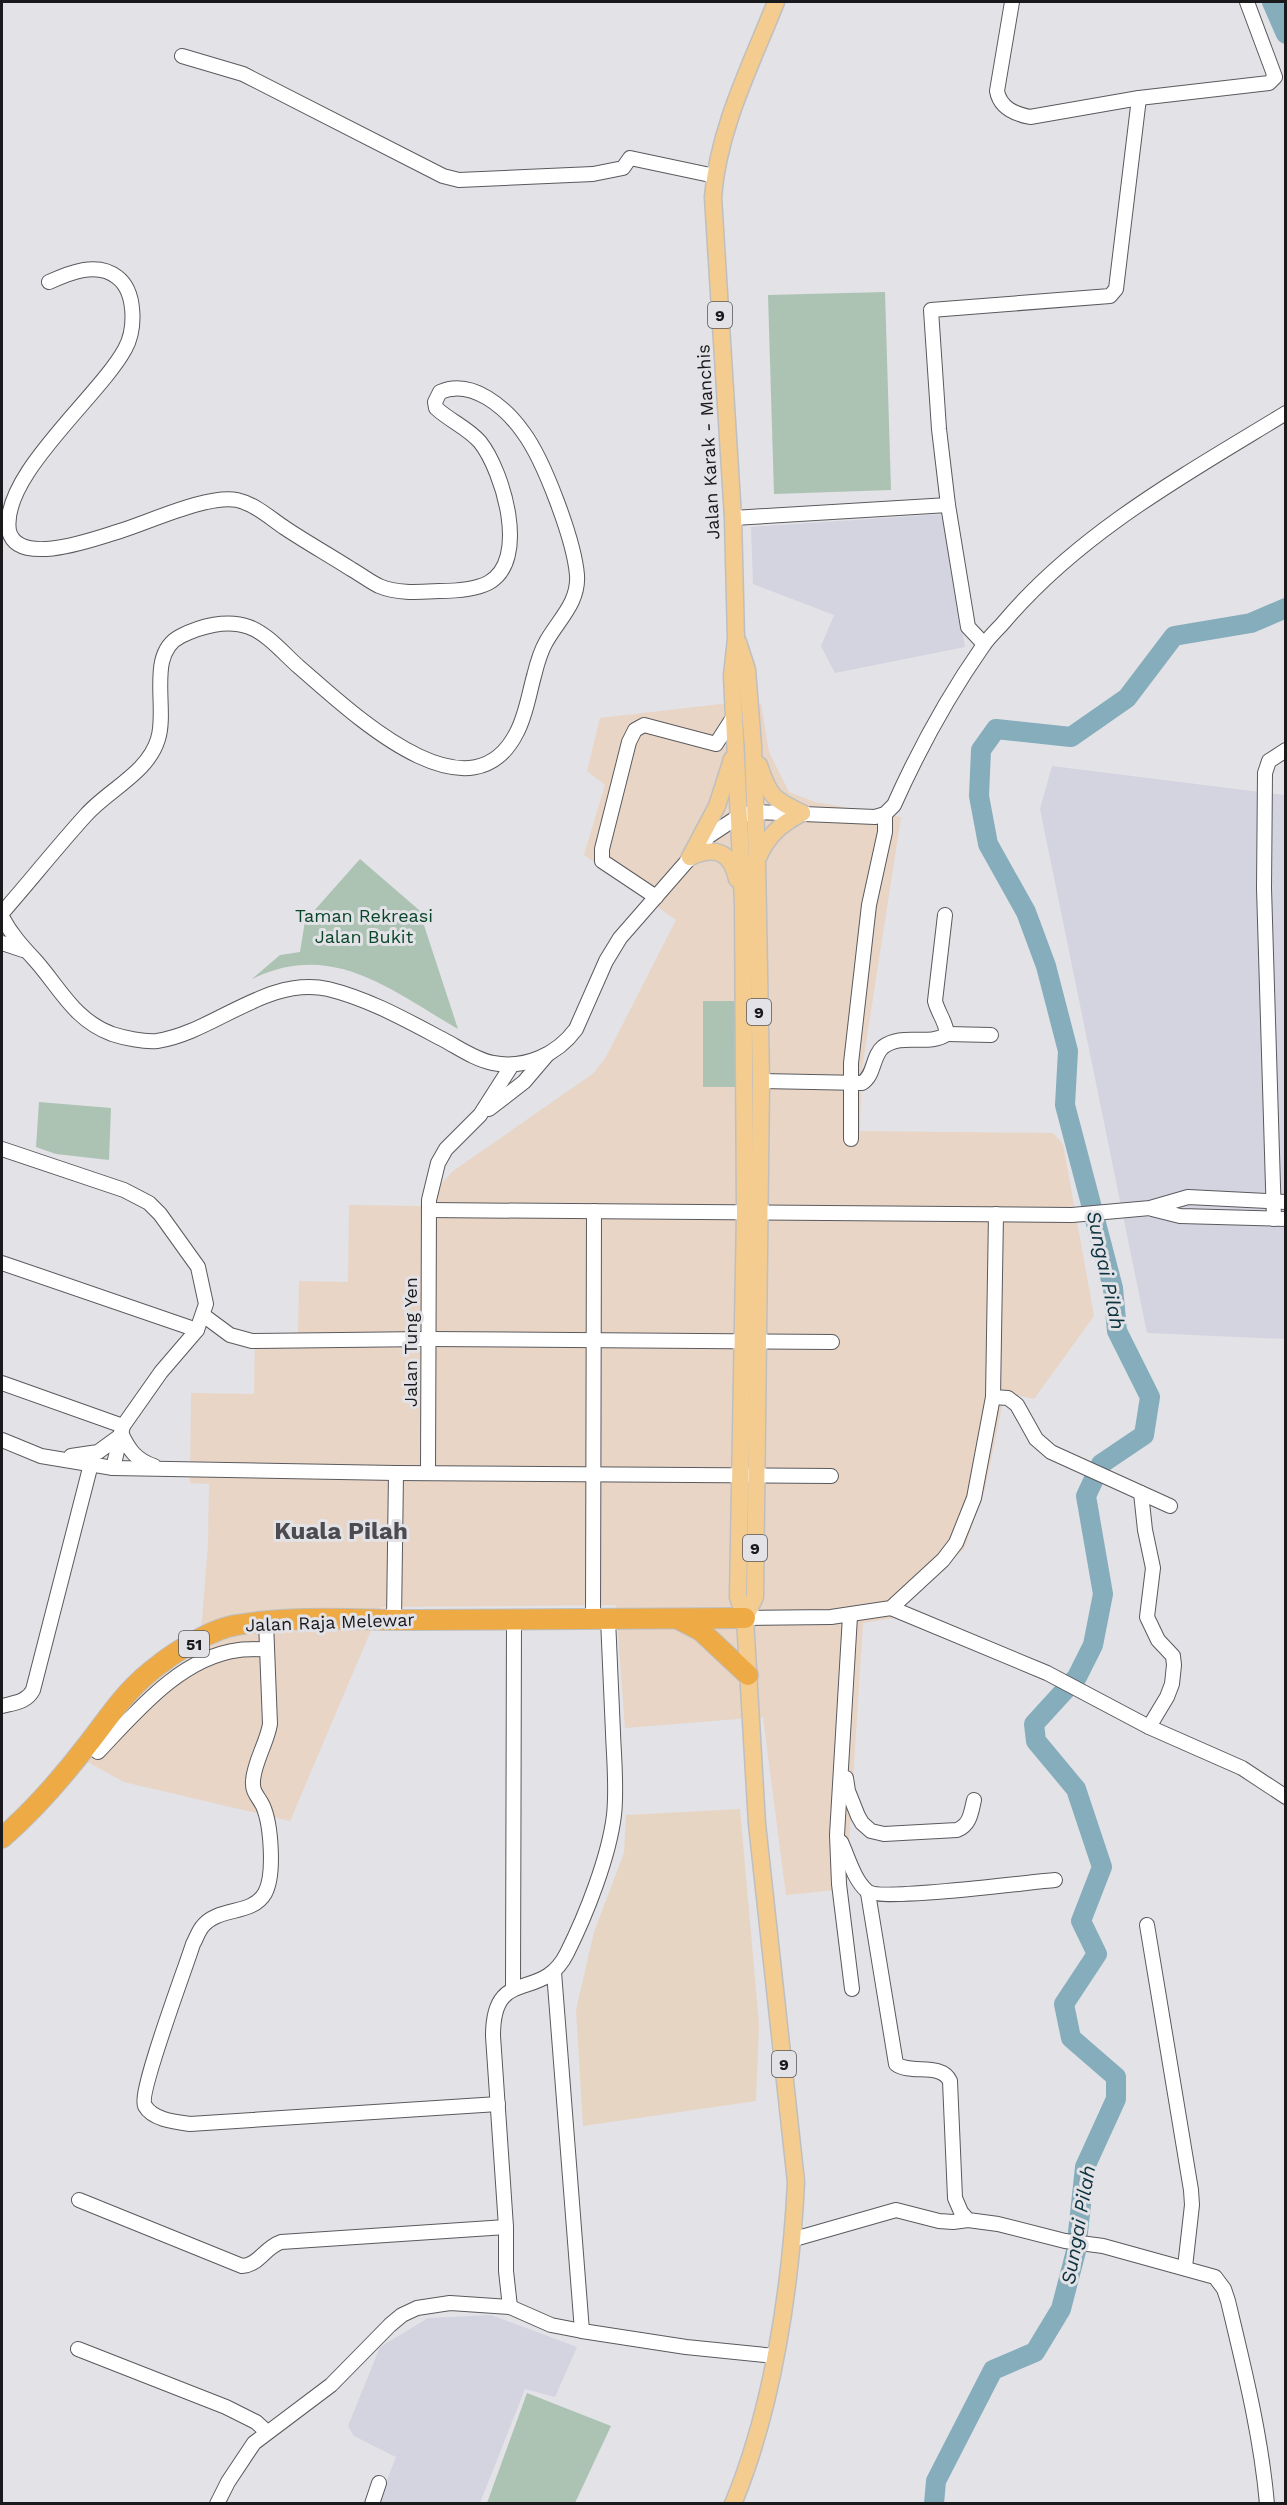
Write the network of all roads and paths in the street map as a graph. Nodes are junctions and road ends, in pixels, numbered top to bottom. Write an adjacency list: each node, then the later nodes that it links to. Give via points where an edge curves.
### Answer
1 (776, 2): 6 (main road, Jalan Karak - Manchis / 9, via 731,114)
2 (1012, 2): 5 (street, via 997,91 1003,106 1030,117)
3 (1247, 2): 5 (street, via 1275,77 1269,83)
4 (182, 56): 6 (street, via 243,74 443,176 459,180 593,174 623,168 630,158)
5 (1139, 98): 9 (street, via 1116,289 1110,296 931,310)
6 (715, 176): 10 (main road, Jalan Karak - Manchis / 9, via 714,220)
7 (48, 282): 25 (street, via 84,270 112,273 128,291 131,334 108,374 27,469 14,493 8,528 18,543 29,549 58,548 183,509 235,500 257,509 380,586 408,592 453,590 487,583 500,574 508,559 508,518 498,473 489,455 478,440 436,408 440,392 458,388 488,398 524,432 538,457 572,544 577,578 572,602 542,651 517,732 487,764 470,768 451,768 419,757 361,719 258,631 234,623 201,628 178,637 168,645 160,664 161,718 154,752 88,813)
8 (1286, 413): 12 (street, via 1089,540 1040,582)
9 (948, 505): 10 (street); 12 (street, via 968,627)
10 (733, 518): 11 (main road, Jalan Karak - Manchis / 9)
11 (736, 639): 13 (main road, 9, via 732,675); 15 (main road, 9, via 747,670)
12 (984, 644): 19 (street, via 929,730 894,805)
13 (734, 716): 14 (main road, 9); 23 (street, via 716,744 644,725 635,730 629,742 602,861)
14 (735, 743): 20 (main road, 9); 21 (main road, via 717,806)
15 (753, 746): 17 (main road, 9); 18 (main road, via 767,789 777,800)
16 (1286, 750): 38 (street, via 1269,761 1265,773 1264,888)
17 (755, 812): 18 (street); 20 (street); 22 (main road, 9)
18 (802, 813): 19 (street, via 875,817); 22 (main road, via 772,833)
19 (885, 814): 34 (street, via 885,832 869,904)
20 (739, 816): 21 (street, via 709,836); 24 (main road, 9)
21 (690, 857): 23 (street); 24 (main road, via 711,850 728,858 735,869)
22 (757, 860): 33 (main road, 9)
23 (656, 897): 31 (street, via 613,948 576,1029 569,1039)
24 (743, 903): 42 (main road, 9)
25 (3, 913): 28 (street, via 12,934)
26 (945, 915): 29 (street, via 935,1001 946,1025)
27 (2, 943): 28 (street)
28 (27, 953): 32 (street, via 78,1014 111,1034 155,1041 278,992 307,987 351,995 479,1058)
29 (946, 1035): 30 (street); 34 (street, via 938,1041 906,1038 884,1046 868,1080)
30 (991, 1035)
31 (548, 1053): 32 (street); 35 (street, via 524,1082)
32 (512, 1065): 35 (street)
33 (761, 1081): 34 (street); 42 (main road, 9)
34 (851, 1083): 36 (street)
35 (480, 1115): 40 (street, Jalan Tung Yen, via 446,1149 438,1163)
36 (851, 1139)
37 (2, 1149): 46 (street, via 124,1190 149,1203 198,1267 206,1304)
38 (1280, 1202): 39 (street, via 1188,1197); 44 (street)
39 (1150, 1208): 43 (street, via 1072,1215); 44 (street, via 1180,1216)
40 (429, 1210): 41 (street); 48 (street, Jalan Tung Yen)
41 (594, 1211): 42 (street); 49 (street)
42 (752, 1213): 43 (street); 50 (main road, 9)
43 (996, 1214): 53 (street)
44 (1280, 1219)
45 (2, 1263): 47 (street)
46 (203, 1316): 47 (street); 48 (street, via 230,1335 252,1341)
47 (197, 1330): 54 (street, via 161,1372)
48 (428, 1339): 49 (street); 61 (street, Jalan Tung Yen)
49 (594, 1341): 50 (street); 62 (street)
50 (750, 1342): 51 (street); 63 (main road, 9)
51 (832, 1342)
52 (2, 1383): 54 (street)
53 (993, 1397): 65 (street, via 1008,1398 1017,1405 1036,1439 1050,1452); 67 (street, via 974,1498 956,1543)
54 (121, 1432): 56 (street, via 105,1449 85,1455); 58 (street); 59 (street, via 131,1452 144,1462)
55 (2, 1441): 56 (street)
56 (33, 1453): 57 (street)
57 (91, 1464): 58 (street); 77 (street, via 33,1690 20,1702)
58 (113, 1468): 59 (street)
59 (177, 1470): 60 (street)
60 (396, 1473): 61 (street); 73 (street)
61 (428, 1473): 62 (street)
62 (593, 1474): 63 (street); 71 (street)
63 (748, 1476): 64 (street); 69 (main road, 9, via 738,1597)
64 (831, 1476)
65 (1142, 1493): 66 (street); 78 (street, via 1153,1568 1147,1617 1158,1640 1173,1656 1174,1665 1167,1697)
66 (1170, 1506)
67 (891, 1608): 68 (street); 78 (street, via 1047,1673)
68 (850, 1616): 69 (street); 80 (street)
69 (745, 1618): 72 (highway, Jalan Raja Melewar / 51); 76 (main road, 9)
70 (514, 1619): 71 (highway, Jalan Raja Melewar / 51); 73 (highway, Jalan Raja Melewar / 51); 89 (street)
71 (600, 1619): 72 (highway, Jalan Raja Melewar / 51); 88 (street, via 614,1817 578,1929)
72 (677, 1619): 76 (highway, via 701,1631)
73 (394, 1620): 74 (highway, Jalan Raja Melewar / 51)
74 (266, 1622): 75 (street); 79 (highway, Jalan Raja Melewar / 51, via 234,1625 162,1663 120,1699)
75 (267, 1648): 79 (street, via 237,1650 211,1658 146,1702 98,1752); 91 (street, via 270,1724 254,1772 253,1791 264,1808 271,1879 255,1904 224,1912 202,1927 152,2064 143,2103 149,2113 190,2124)
76 (747, 1675): 95 (main road, 9, via 757,1824 795,2161)
77 (2, 1706)
78 (1149, 1727): 81 (street, via 1242,1768)
79 (88, 1743): 84 (highway, Jalan Raja Melewar / 51, via 41,1801)
80 (843, 1755): 82 (street, via 848,1791 858,1816 876,1833 957,1830 968,1822); 83 (street)
81 (1286, 1797)
82 (974, 1800)
83 (837, 1835): 86 (street); 90 (street)
84 (2, 1838)
85 (1055, 1880): 86 (street, via 932,1893)
86 (868, 1893): 93 (street, via 896,2064 940,2071 950,2081 955,2198)
87 (1147, 1925): 96 (street, via 1191,2190)
88 (554, 1972): 89 (street); 98 (street)
89 (513, 1989): 91 (street, via 498,2001 494,2010)
90 (852, 1989)
91 (498, 2104): 94 (street)
92 (79, 2200): 94 (street, via 242,2266 255,2262 271,2245 281,2242)
93 (968, 2220): 95 (street, via 939,2221 896,2210); 96 (street, via 1103,2246)
94 (506, 2227): 97 (street)
95 (791, 2240): 100 (main road, 9)
96 (1185, 2267): 106 (street, via 1215,2277 1224,2289 1246,2376)
97 (510, 2307): 98 (street, via 551,2325); 101 (street, via 450,2303 417,2308 402,2315 331,2385)
98 (582, 2331): 100 (street)
99 (78, 2349): 101 (street, via 226,2408 256,2422)
100 (775, 2356): 105 (main road, 9, via 753,2451)
101 (267, 2432): 103 (street, via 246,2454)
102 (379, 2483): 104 (street)
103 (217, 2504)
104 (372, 2504)
105 (733, 2504)
106 (1267, 2504)

